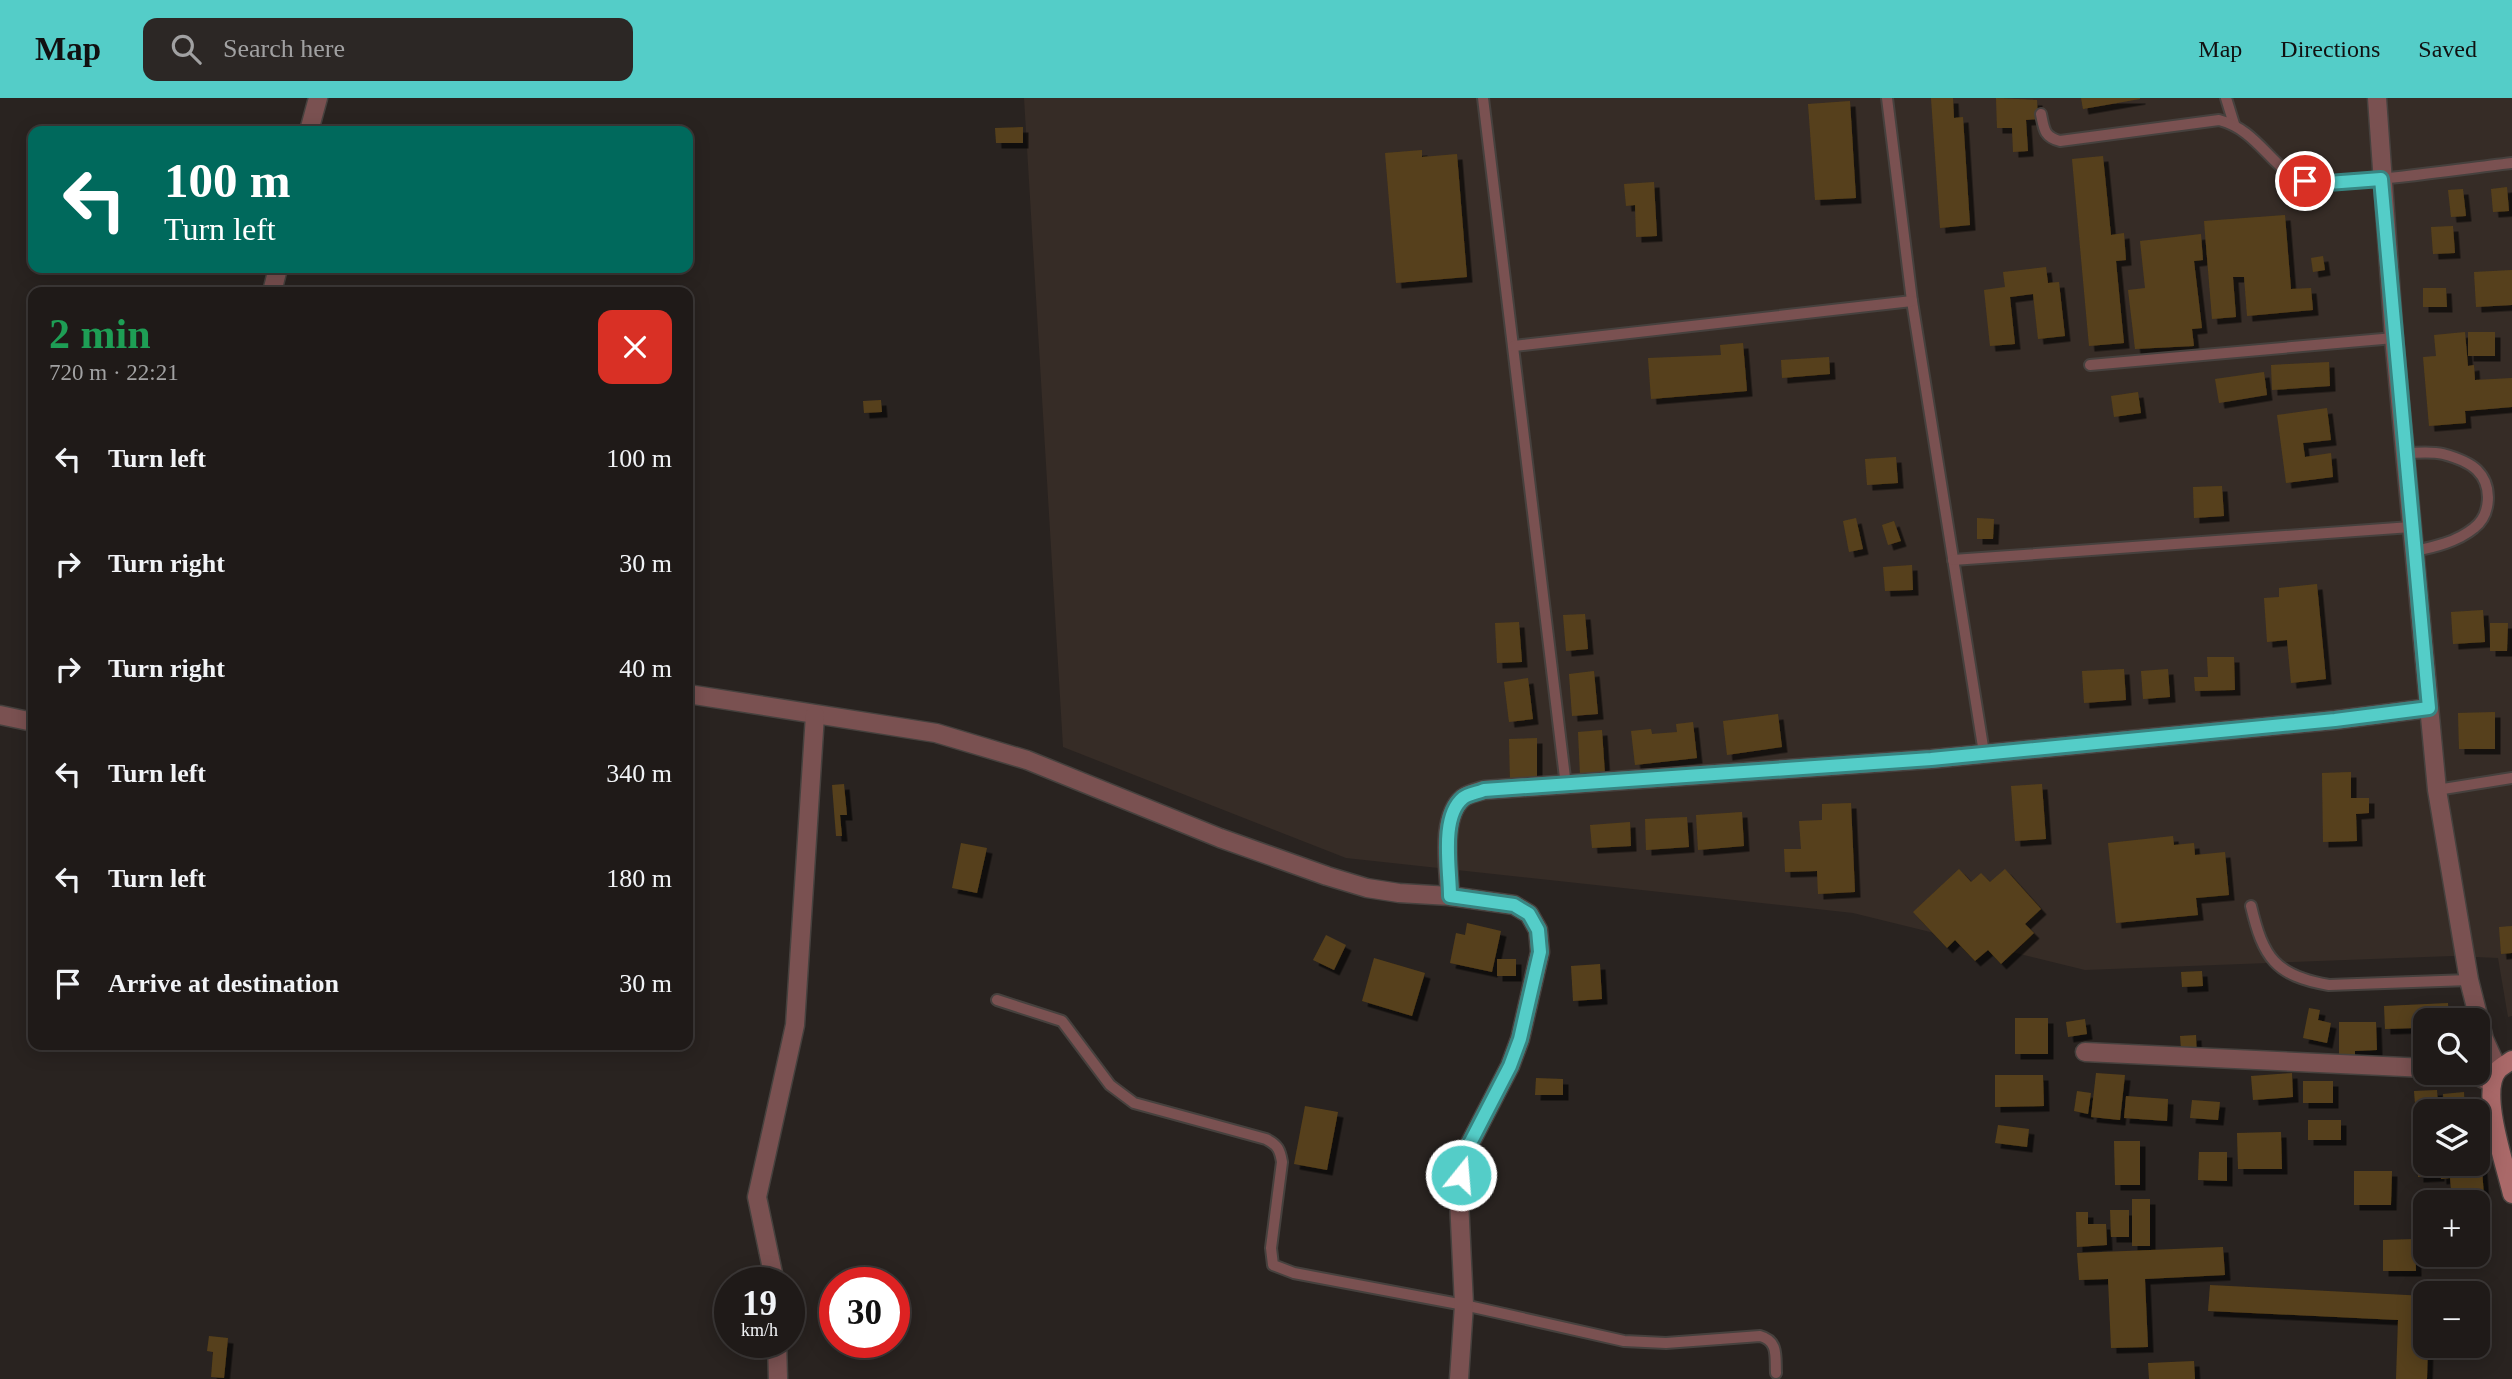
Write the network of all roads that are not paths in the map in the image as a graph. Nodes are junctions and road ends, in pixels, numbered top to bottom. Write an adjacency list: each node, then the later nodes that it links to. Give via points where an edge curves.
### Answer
1 (318, 98): 8 (street)
2 (1483, 98): 13 (lane)
3 (1887, 98): 11 (lane)
4 (2226, 98): 7 (lane)
5 (2376, 98): 10 (street)
6 (2041, 114): 7 (lane, via 2045,133 2060,141 2219,120)
7 (2234, 124): 10 (lane, via 2305,181)
8 (310, 126)
9 (2512, 163): 10 (lane)
10 (2381, 179): 12 (street)
11 (1912, 301): 13 (lane); 18 (lane)
12 (2394, 338): 14 (lane); 15 (street)
13 (1514, 346): 26 (lane)
14 (2090, 365)
15 (2405, 453): 16 (street); 17 (lane, via 2441,453 2478,471 2489,506 2473,529)
16 (2412, 527): 17 (street); 18 (lane)
17 (2414, 551): 20 (street)
18 (1953, 559): 24 (lane)
19 (693, 695): 22 (street)
20 (2429, 708): 24 (street); 27 (street)
21 (0, 715): 23 (street)
22 (815, 715): 28 (street, via 949,737 1027,760 1327,876 1367,888); 36 (street, via 795,1026 757,1196)
23 (28, 721)
24 (1984, 753): 26 (street)
25 (2512, 778): 27 (lane)
26 (1566, 786): 28 (street, via 1484,790 1465,796 1453,809 1448,832)
27 (2438, 790): 30 (street)
28 (1450, 896): 37 (street, via 1514,905 1529,914 1538,930 1540,952 1510,1066 1465,1153 1459,1200)
29 (2251, 906): 30 (lane, via 2256,930 2272,959 2287,974 2306,981 2329,985)
30 (2469, 980): 34 (street, via 2484,1040)
31 (997, 1000): 37 (lane, via 1062,1021 1110,1086 1134,1103 1276,1144 1282,1162 1270,1248 1273,1265 1294,1273)
32 (2085, 1052): 33 (street)
33 (2413, 1067)
34 (2501, 1071): 35 (main road, via 2492,1108)
35 (2512, 1194)
36 (772, 1267)
37 (1464, 1305): 39 (lane, via 1624,1341 1665,1343 1760,1336 1774,1345); 41 (street)
38 (777, 1358): 40 (street)
39 (1776, 1374)
40 (778, 1379)
41 (1459, 1379)

